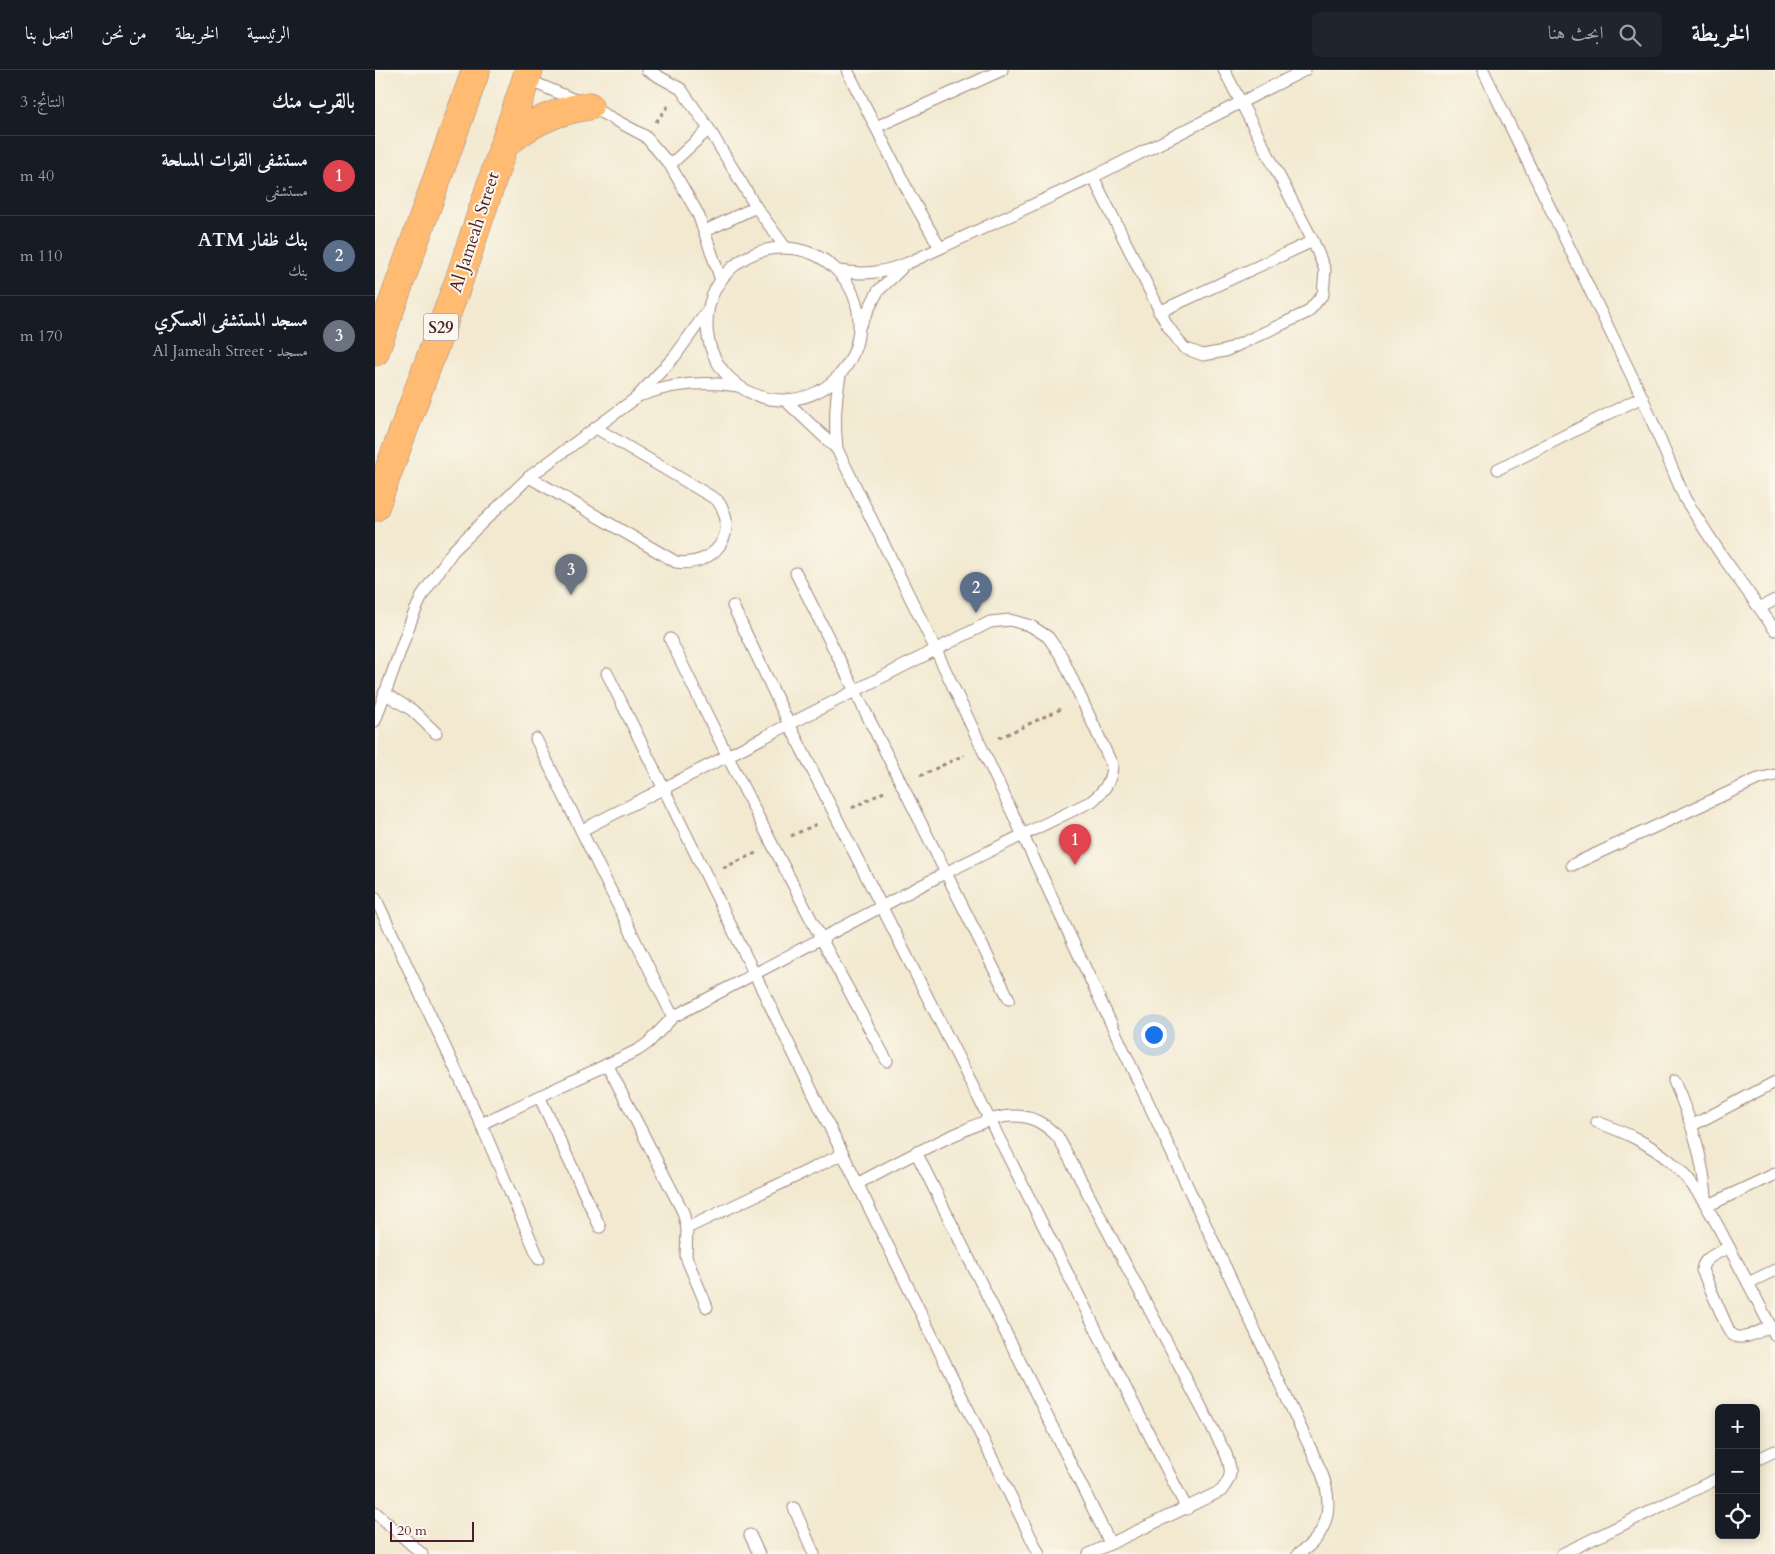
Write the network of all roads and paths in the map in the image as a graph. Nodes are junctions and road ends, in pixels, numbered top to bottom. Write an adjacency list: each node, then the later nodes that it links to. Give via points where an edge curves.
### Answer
1 (475, 70): 29 (main road)
2 (647, 70): 9 (lane)
3 (847, 70): 12 (lane)
4 (1001, 70): 12 (lane)
5 (1224, 70): 10 (lane)
6 (1305, 70): 10 (lane)
7 (1483, 70): 32 (lane)
8 (527, 74): 11 (lane); 15 (main road, Al Jameah Street / S29)
9 (681, 89): 13 (lane); 14 (path)
10 (1242, 102): 17 (lane); 20 (lane)
11 (589, 106): 14 (lane); 15 (main road, via 534,122)
12 (876, 127): 22 (lane)
13 (709, 129): 16 (lane); 18 (lane)
14 (645, 136): 16 (lane)
15 (503, 146): 39 (main road, Al Jameah Street / S29, via 458,283)
16 (670, 165): 19 (lane)
17 (1093, 177): 22 (lane); 27 (lane)
18 (756, 207): 19 (lane); 21 (lane)
19 (705, 231): 25 (lane)
20 (1313, 241): 27 (lane); 27 (lane, via 1325,270 1323,294 1308,312 1225,350 1203,355 1184,348)
21 (785, 248): 24 (lane, via 818,255); 25 (lane, via 756,253)
22 (940, 248): 23 (lane)
23 (908, 263): 24 (lane, via 877,273); 28 (lane, via 878,291)
24 (838, 271): 28 (lane, via 852,290 858,308)
25 (721, 280): 26 (lane)
26 (708, 310): 31 (lane, via 709,335 715,358); 33 (lane, via 675,356)
27 (1159, 312)
28 (859, 327): 30 (lane, via 856,346)
29 (375, 352)
30 (840, 375): 34 (lane, via 821,390); 36 (lane, via 835,399)
31 (738, 386): 33 (lane, via 690,384 656,390); 34 (lane, via 753,394)
32 (1642, 397): 37 (lane); 43 (lane, via 1685,499)
33 (636, 398): 35 (lane)
34 (787, 402): 36 (lane)
35 (596, 428): 38 (lane); 38 (lane, via 717,500 727,518 727,528 709,556 699,562 676,562)
36 (837, 449): 46 (lane)
37 (1498, 469)
38 (529, 477): 49 (lane, via 471,532 437,572 412,618)
39 (375, 507)
40 (796, 573): 48 (lane)
41 (1775, 600): 43 (lane)
42 (733, 606): 51 (lane)
43 (1761, 607): 44 (lane)
44 (1774, 626)
45 (670, 639): 54 (lane)
46 (935, 648): 48 (lane); 58 (lane); 58 (lane, via 989,622 1011,620 1031,626 1048,637 1113,765 1105,790 1092,801)
47 (607, 673): 56 (lane)
48 (853, 690): 51 (lane); 60 (lane)
49 (384, 693): 50 (lane); 52 (lane, via 412,710)
50 (375, 721)
51 (789, 724): 54 (lane); 62 (lane)
52 (436, 733)
53 (535, 739): 57 (lane)
54 (727, 756): 56 (lane); 63 (lane)
55 (1775, 775): 59 (lane, via 1758,779)
56 (663, 788): 57 (lane); 64 (lane)
57 (582, 830): 66 (lane)
58 (1023, 835): 60 (lane); 102 (lane, via 1324,1480 1329,1510 1321,1531 1309,1547)
59 (1572, 866)
60 (945, 873): 62 (lane); 65 (lane)
61 (375, 897): 74 (lane)
62 (882, 907): 63 (lane); 72 (lane)
63 (820, 939): 64 (lane); 67 (lane)
64 (753, 973): 66 (lane); 77 (lane)
65 (1009, 999)
66 (673, 1016): 68 (lane, via 648,1043)
67 (887, 1061)
68 (607, 1064): 71 (lane); 82 (lane, via 683,1212)
69 (1674, 1081): 75 (lane)
70 (1775, 1082): 75 (lane)
71 (540, 1098): 74 (lane); 81 (lane)
72 (990, 1119): 76 (lane); 93 (lane); 93 (lane, via 1029,1118 1044,1123 1058,1137 1225,1454 1231,1469 1229,1480 1221,1491)
73 (1597, 1122): 80 (lane, via 1623,1132 1671,1162 1691,1182)
74 (481, 1124): 84 (lane)
75 (1693, 1125): 80 (lane)
76 (916, 1152): 79 (lane); 96 (lane)
77 (843, 1154): 79 (lane); 82 (lane)
78 (1775, 1174): 80 (lane)
79 (857, 1184): 100 (lane)
80 (1707, 1206): 83 (lane)
81 (600, 1227)
82 (687, 1228): 87 (lane, via 686,1257)
83 (1729, 1248): 86 (lane); 88 (lane, via 1708,1258 1702,1270 1729,1330 1741,1339)
84 (539, 1259)
85 (1775, 1270): 86 (lane)
86 (1748, 1283): 88 (lane)
87 (707, 1307)
88 (1773, 1330)
89 (1775, 1451): 90 (lane)
90 (1760, 1458)
91 (1715, 1480): 103 (lane)
92 (794, 1508): 99 (lane)
93 (1187, 1509): 96 (lane)
94 (375, 1512): 97 (lane)
95 (750, 1535): 98 (lane)
96 (1110, 1543): 101 (lane)
97 (422, 1554)
98 (759, 1554)
99 (814, 1554)
100 (1039, 1554)
101 (1089, 1554)
102 (1298, 1554)
103 (1563, 1554)

